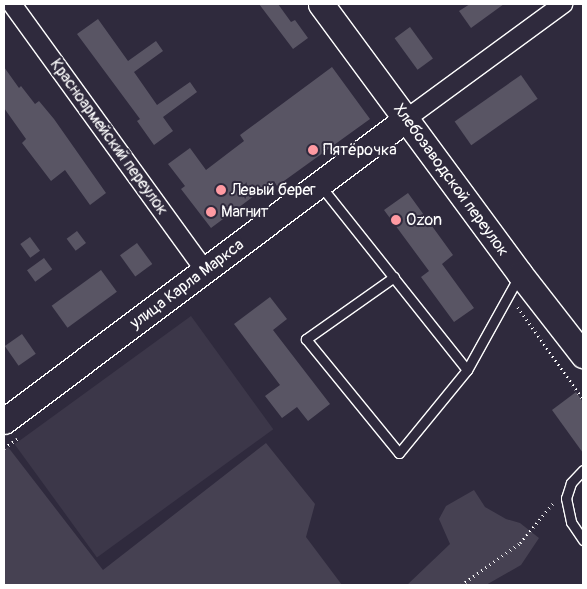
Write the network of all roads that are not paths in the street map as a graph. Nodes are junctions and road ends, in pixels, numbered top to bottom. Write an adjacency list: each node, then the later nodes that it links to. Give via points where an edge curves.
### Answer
1 (12, 4): 6 (street, Красноармейский переулок)
2 (321, 4): 4 (street, Хлебозаводской переулок)
3 (563, 4): 4 (street, улица Карла Маркса)
4 (406, 119): 5 (street, улица Карла Маркса); 7 (street, Хлебозаводской переулок)
5 (320, 184): 6 (street, улица Карла Маркса); 8 (lane)
6 (205, 271): 11 (street, улица Карла Маркса)
7 (520, 274): 9 (street, Хлебозаводской переулок); 10 (lane)
8 (394, 277): 10 (lane); 10 (lane, via 306,339 399,453)
9 (583, 354)
10 (467, 370)
11 (6, 413)
12 (583, 470): 13 (lane, via 571,483 566,498 571,522)
13 (583, 540)

